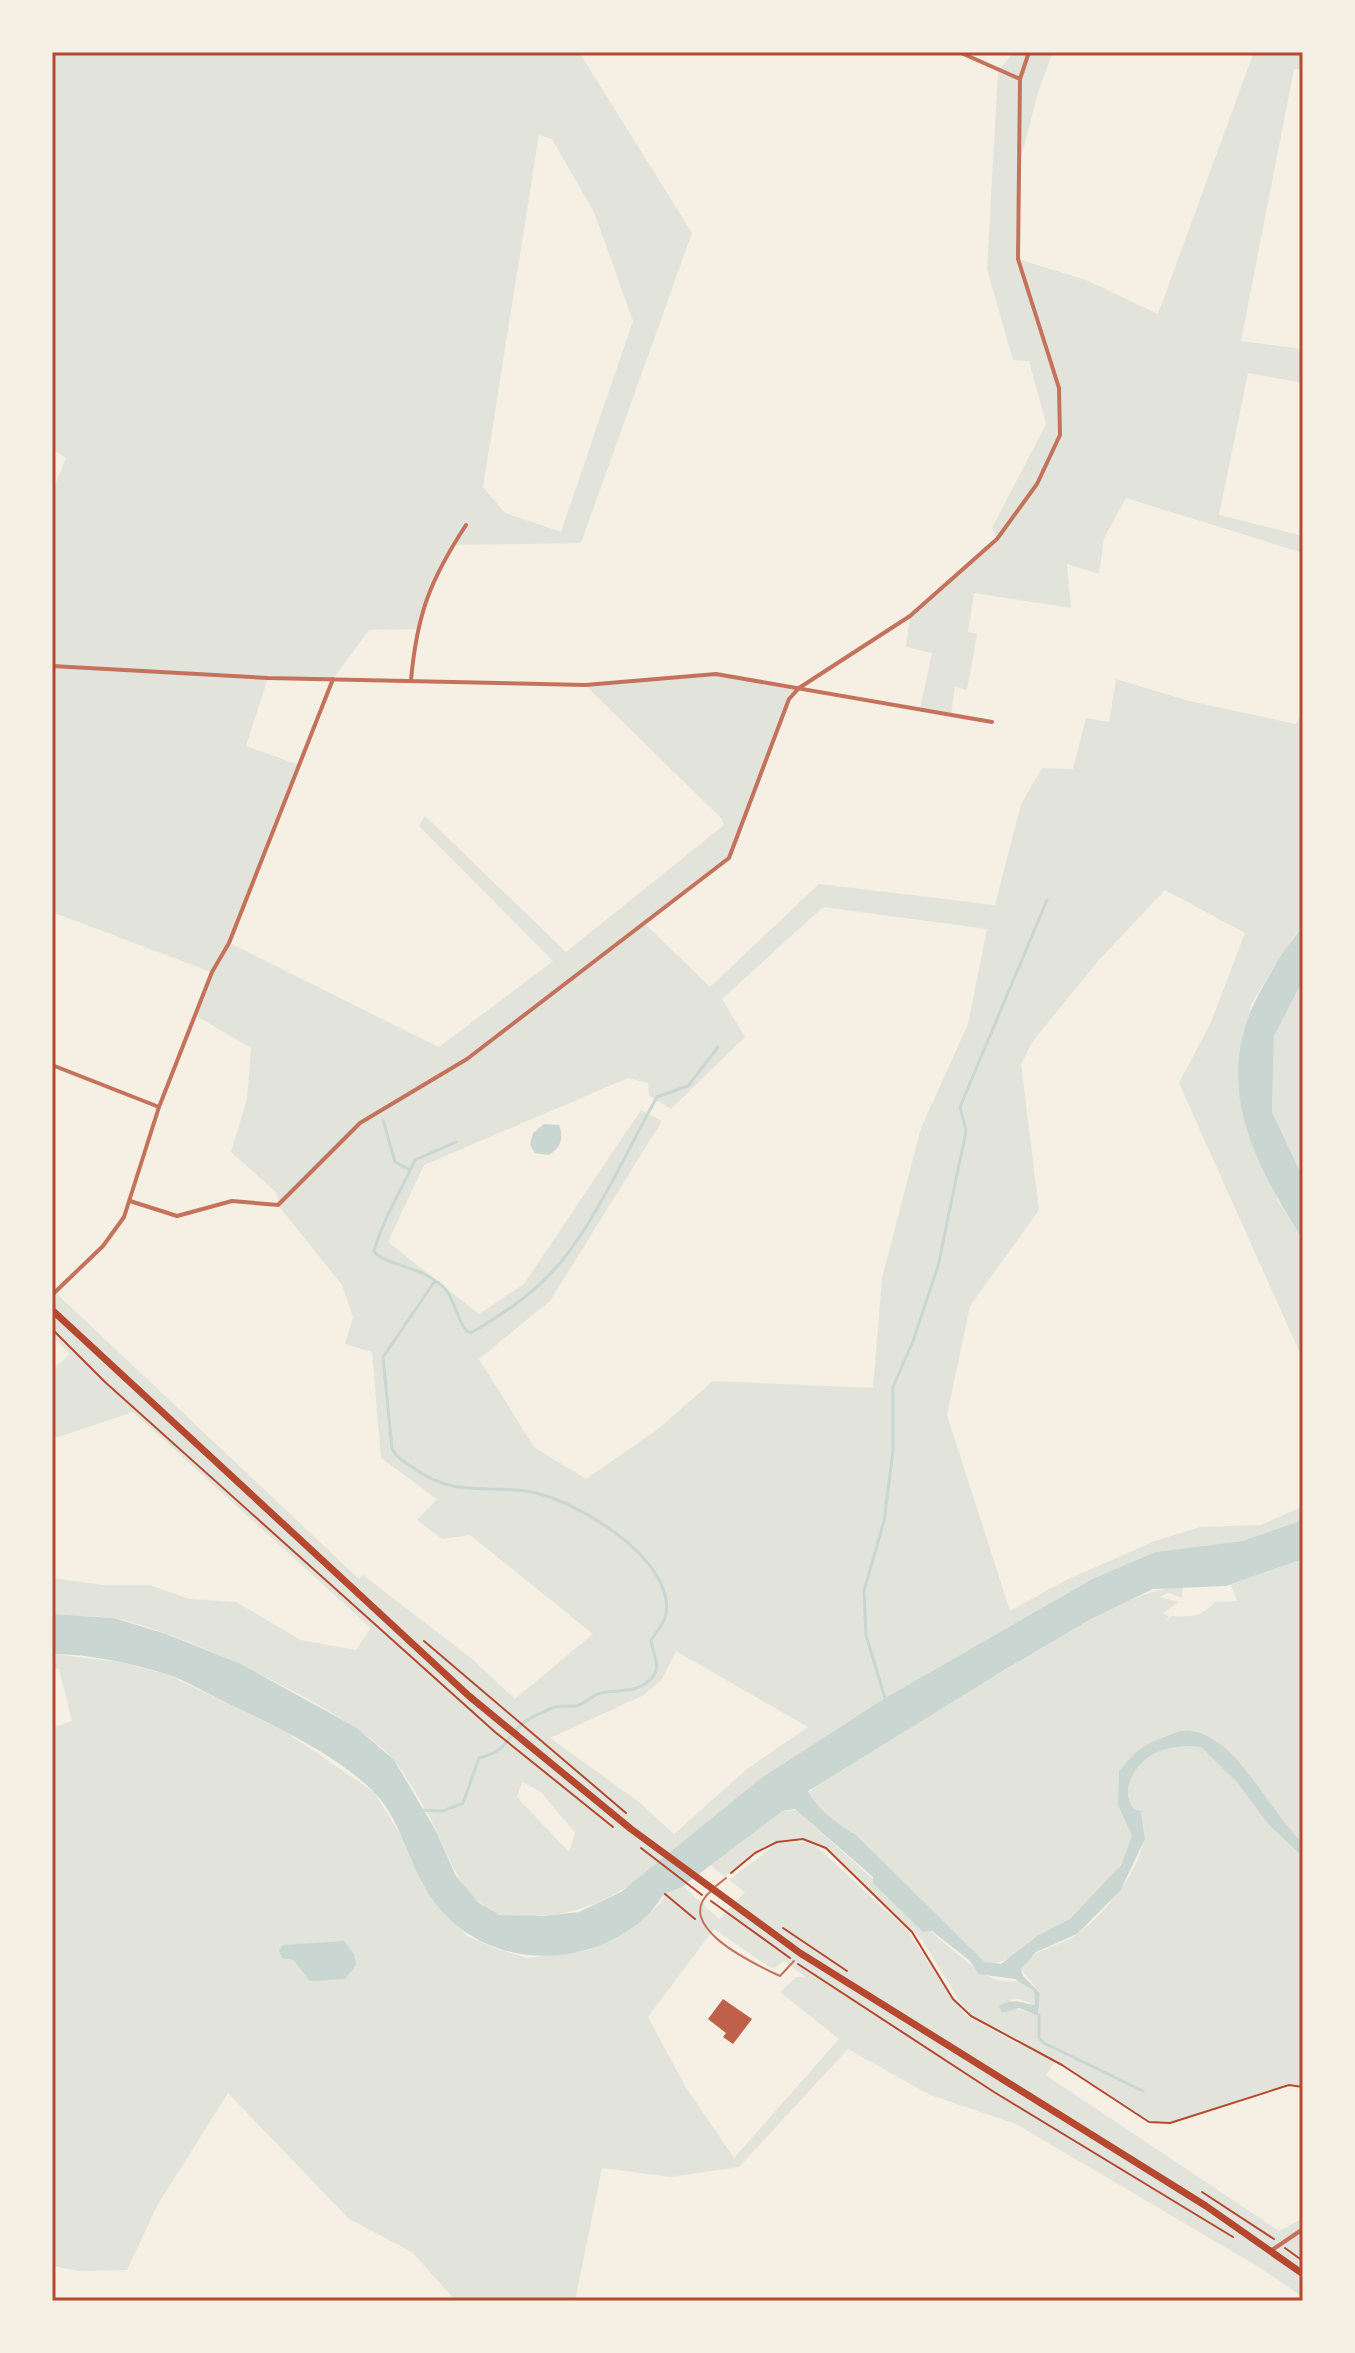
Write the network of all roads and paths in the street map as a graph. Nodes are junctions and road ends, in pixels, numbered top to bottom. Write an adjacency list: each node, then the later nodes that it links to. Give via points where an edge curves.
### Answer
1 (959, 52): 3 (street)
2 (1029, 52): 3 (street)
3 (1020, 79): 8 (street, via 1018,259 1059,388 1060,435 1037,484 997,539 910,616)
4 (466, 525): 7 (street, via 438,568 416,629)
5 (52, 666): 6 (street)
6 (333, 679): 7 (street); 11 (street)
7 (411, 680): 8 (street, via 585,685 716,674)
8 (799, 688): 9 (street); 12 (street, via 789,699 729,858 467,1059 360,1123 278,1205 232,1201 177,1216)
9 (992, 722)
10 (52, 1065): 11 (street)
11 (159, 1107): 12 (street)
12 (130, 1201): 13 (street, via 103,1246)
13 (52, 1295)
14 (52, 1310): 28 (main road, via 496,1719 631,1829 800,1953)
15 (52, 1329): 18 (path, via 495,1732)
16 (421, 1638): 17 (path)
17 (627, 1813)
18 (623, 1835)
19 (634, 1843): 23 (path)
20 (726, 1878): 22 (lane, via 698,1905); 24 (path, via 777,1842 803,1839 826,1848 912,1932 961,2009 1062,2065 1149,2122 1170,2123 1289,2085)
21 (665, 1894): 22 (path)
22 (701, 1924): 23 (lane, via 780,1976)
23 (794, 1961): 26 (path, via 994,2092)
24 (1303, 2087)
25 (1303, 2229): 27 (street)
26 (1239, 2241)
27 (1279, 2243): 28 (street); 29 (path)
28 (1272, 2250): 30 (main road)
29 (1303, 2261)
30 (1303, 2274)

